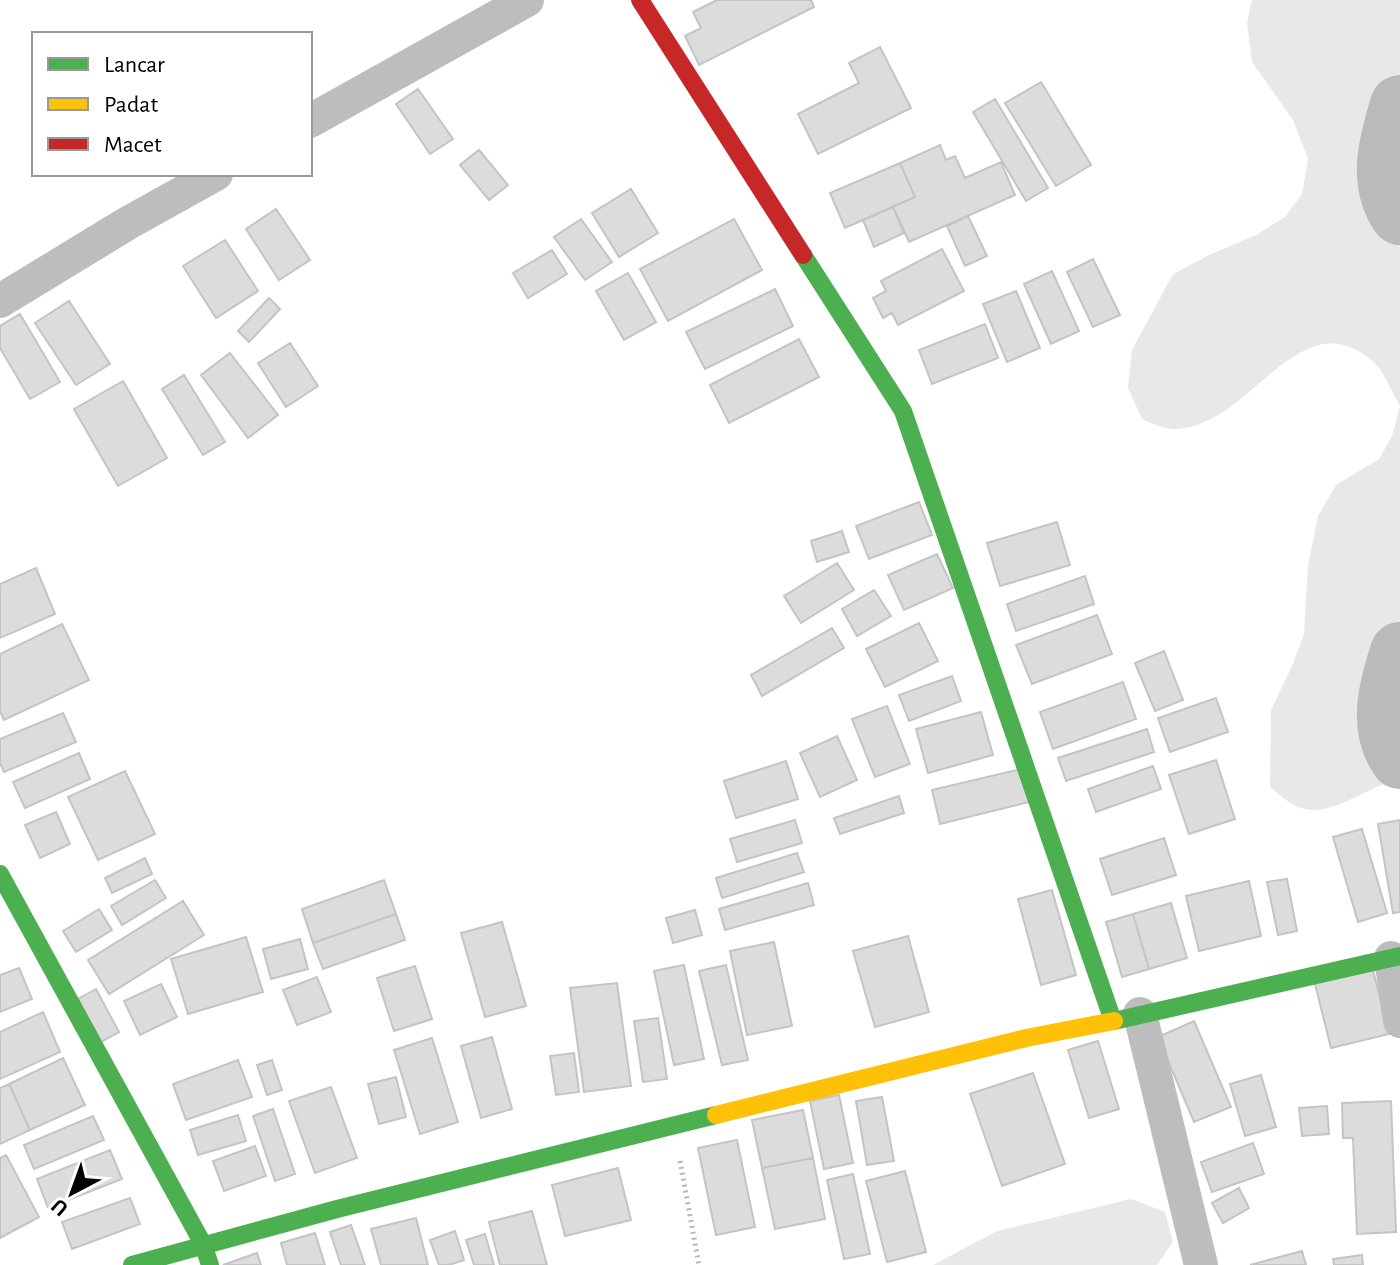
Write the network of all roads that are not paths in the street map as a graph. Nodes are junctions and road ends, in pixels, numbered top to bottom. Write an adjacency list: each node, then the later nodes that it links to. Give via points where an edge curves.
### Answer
1 (527, 0): 3 (street)
2 (640, 0): 8 (street, via 903,411)
3 (312, 120)
4 (212, 176): 5 (street)
5 (0, 301)
6 (0, 874): 10 (street)
7 (1396, 957): 8 (street); 9 (street)
8 (1126, 1018): 10 (street, via 673,1124); 13 (street)
9 (1400, 1021)
10 (203, 1244): 11 (street); 12 (street)
11 (132, 1265)
12 (210, 1265)
13 (1201, 1265)

